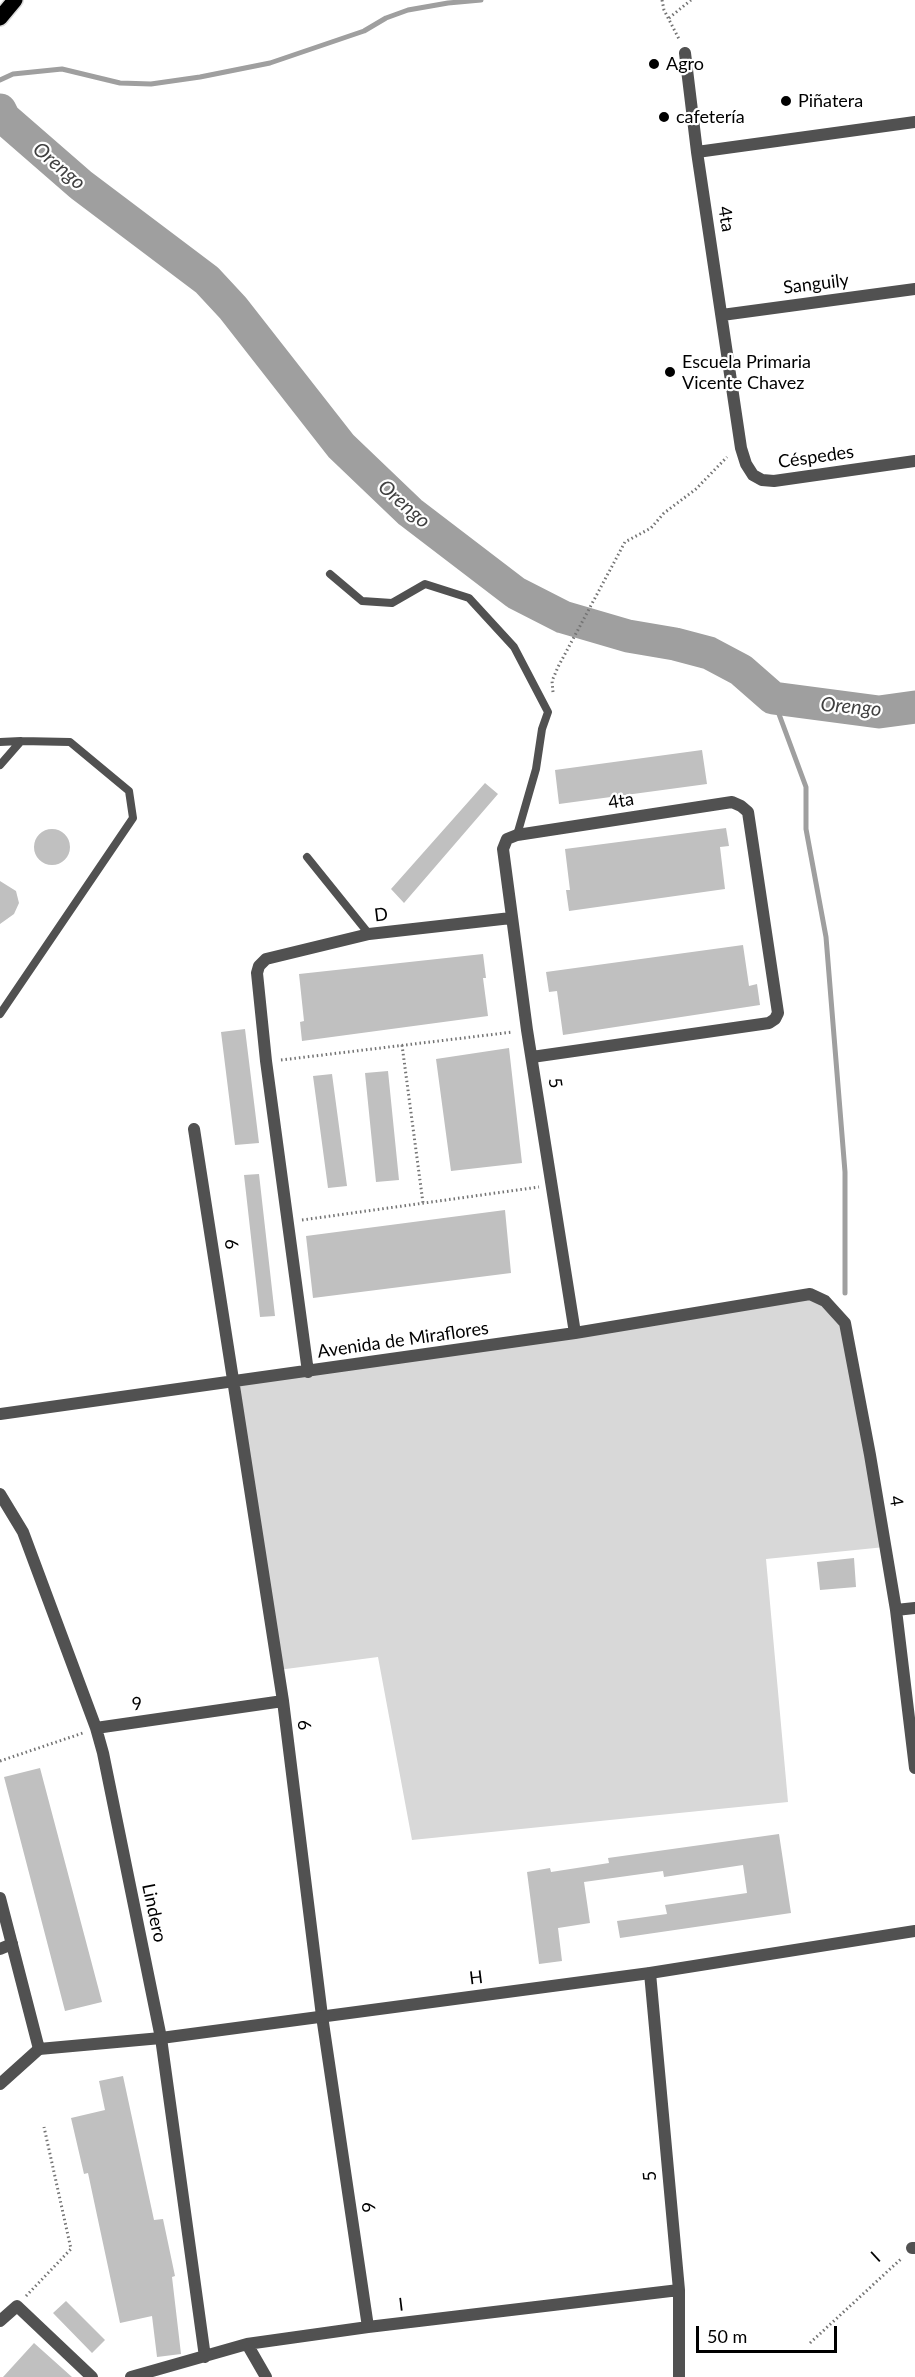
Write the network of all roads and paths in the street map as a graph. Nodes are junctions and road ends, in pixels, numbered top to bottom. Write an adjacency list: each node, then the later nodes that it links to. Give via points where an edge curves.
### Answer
1 (15, 0): 4 (main road)
2 (662, 0): 5 (path)
3 (691, 0): 5 (path)
4 (0, 18)
5 (669, 18): 6 (path)
6 (685, 53): 8 (street, 4ta)
7 (915, 122): 8 (street)
8 (697, 152): 10 (street, 4ta)
9 (915, 289): 10 (street, Sanguily)
10 (722, 315): 11 (street, 4ta)
11 (741, 448): 12 (street, Céspedes, via 753,475 774,481); 14 (path, via 651,528 624,542 552,681 553,697)
12 (915, 461)
13 (330, 574): 14 (lane, via 362,601 392,603 425,584 469,598 514,647)
14 (548, 712): 18 (lane, via 536,769)
15 (21, 741): 16 (lane); 17 (lane); 22 (lane, via 70,742 129,791 133,818)
16 (0, 742)
17 (0, 765)
18 (512, 837): 20 (street, 5, via 503,849); 25 (street, 4ta, via 732,802 741,806 748,812 778,1013 769,1023)
19 (308, 858): 21 (lane)
20 (512, 918): 21 (street, D); 23 (street, 5)
21 (369, 934): 26 (street, D, via 266,959 259,966)
22 (0, 1014)
23 (527, 1030): 24 (path); 25 (street, 5)
24 (402, 1045): 26 (path); 29 (path)
25 (532, 1057): 28 (street, 5)
26 (266, 1061): 30 (street)
27 (194, 1129): 34 (street, 6)
28 (552, 1185): 29 (path); 32 (street, 5)
29 (423, 1203): 30 (path)
30 (288, 1222): 33 (street)
31 (810, 1294): 32 (street, Avenida de Miraflores); 38 (street, 4, via 825,1301 845,1323)
32 (575, 1333): 33 (street, Avenida de Miraflores)
33 (308, 1372): 34 (street, Avenida de Miraflores)
34 (235, 1382): 35 (street, Avenida de Miraflores); 39 (street, 6)
35 (0, 1414)
36 (0, 1494): 40 (street, Lindero, via 23,1532)
37 (915, 1608): 38 (street)
38 (896, 1610): 42 (street, 4)
39 (283, 1701): 40 (street, 9); 47 (street, 6)
40 (96, 1728): 41 (path); 48 (street, Lindero)
41 (0, 1761)
42 (915, 1768)
43 (0, 1898): 45 (street)
44 (915, 1930): 46 (street, H)
45 (6, 1946): 49 (street)
46 (650, 1973): 47 (street, H); 53 (street, 5)
47 (322, 2016): 48 (street, H); 56 (street, 6)
48 (161, 2038): 49 (street, H); 59 (street, Lindero)
49 (39, 2049): 50 (street)
50 (0, 2084)
51 (44, 2127): 54 (path, via 71,2249)
52 (914, 2248): 57 (path, I)
53 (679, 2290): 56 (street, I); 63 (street, 5)
54 (17, 2306): 55 (street); 60 (street)
55 (0, 2321)
56 (368, 2327): 58 (street, I)
57 (810, 2343)
58 (247, 2344): 59 (street, I); 62 (street)
59 (205, 2357): 61 (street, I)
60 (92, 2377)
61 (131, 2377)
62 (266, 2377)
63 (679, 2377)

